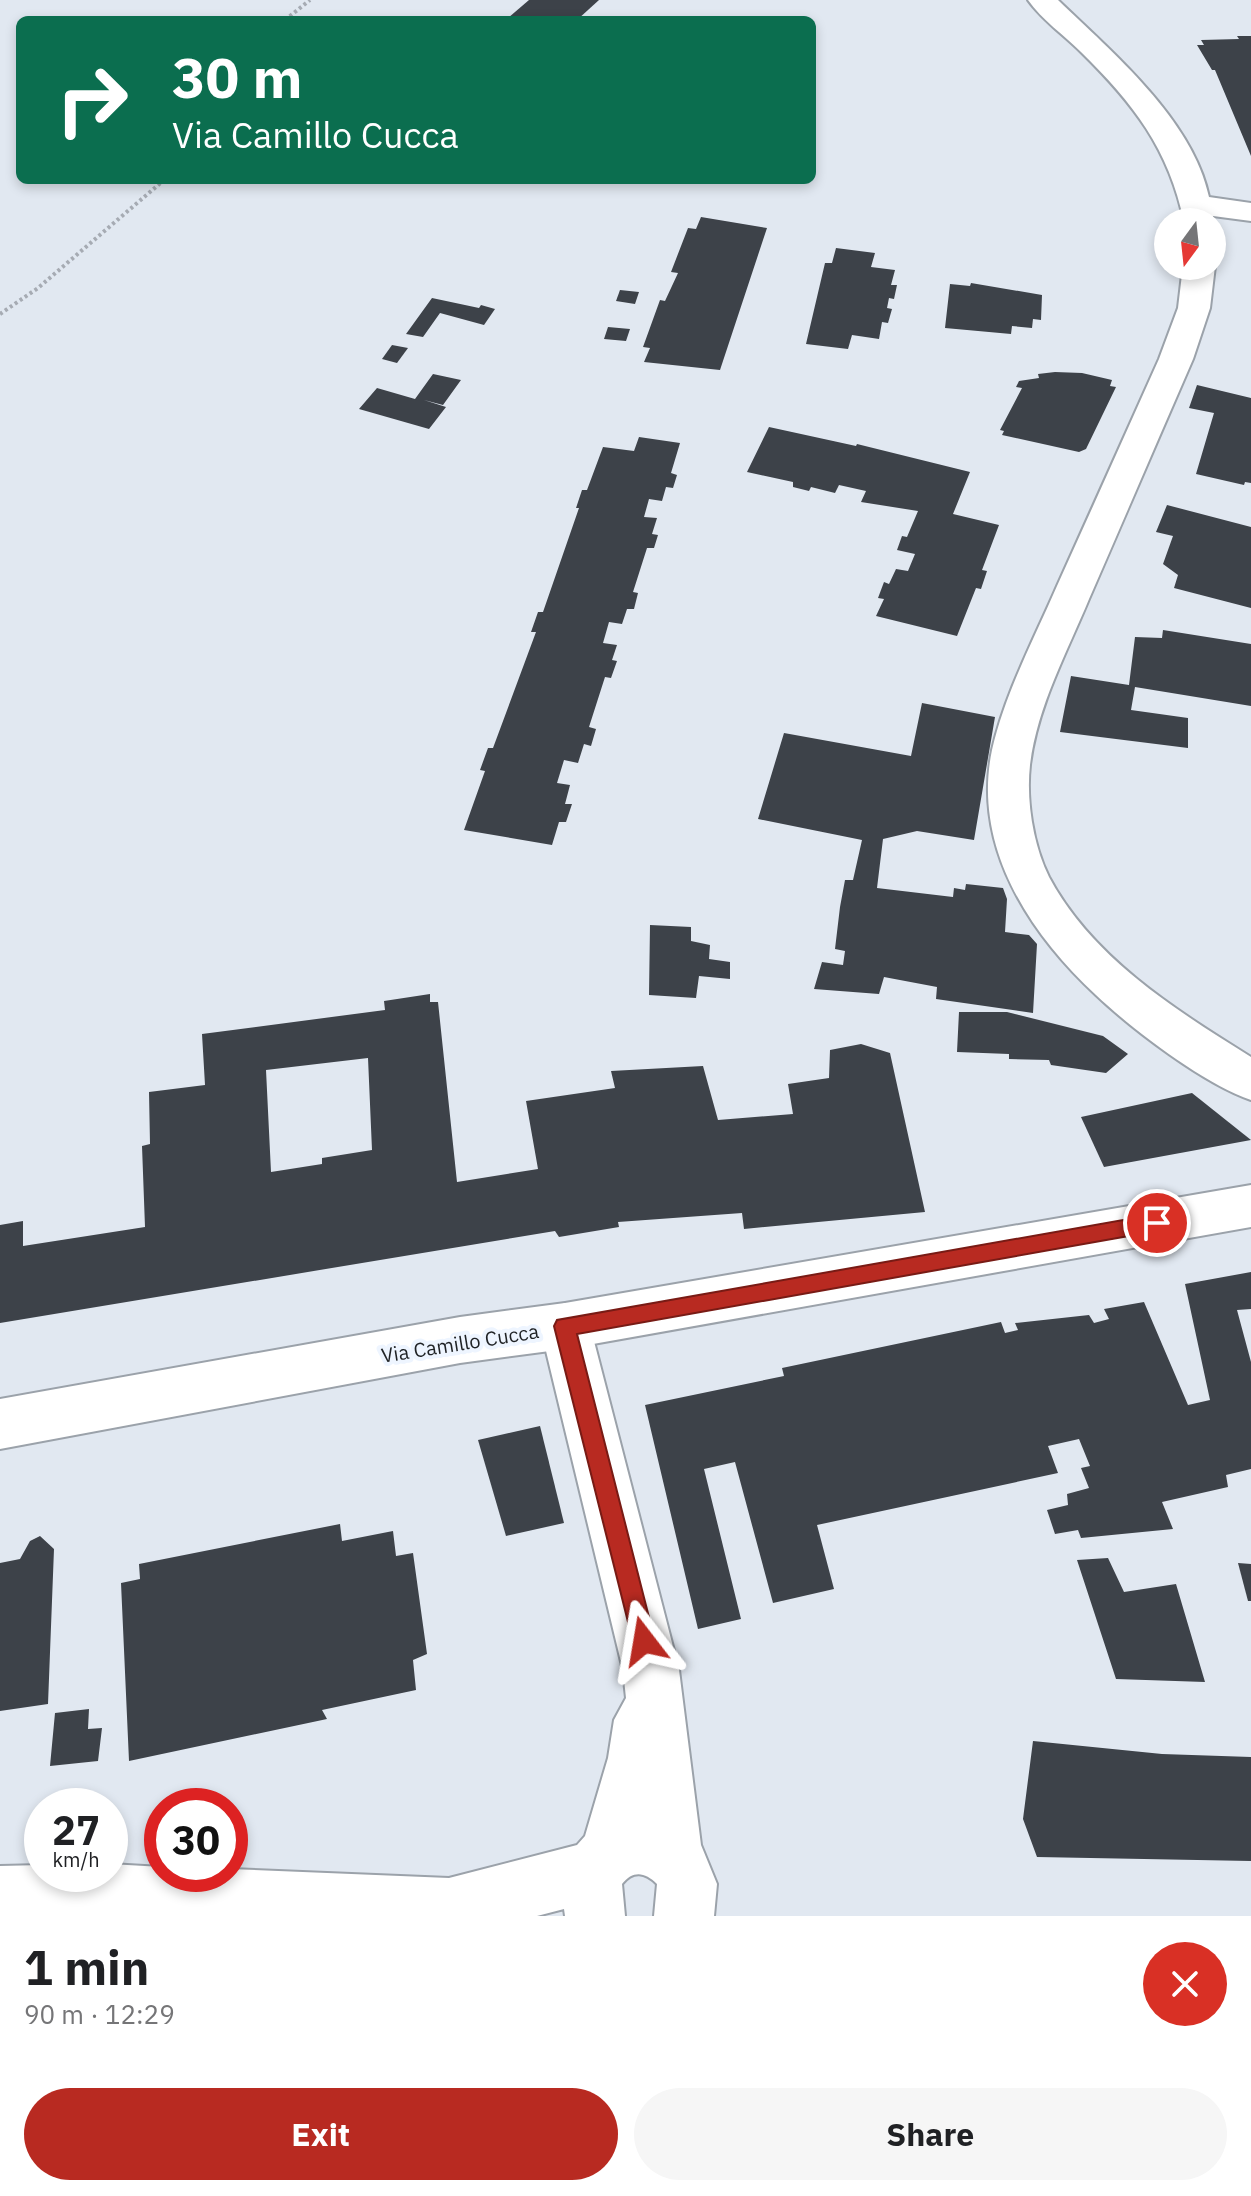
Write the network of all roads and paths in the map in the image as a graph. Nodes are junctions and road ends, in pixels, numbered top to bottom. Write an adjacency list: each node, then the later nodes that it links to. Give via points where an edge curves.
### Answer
1 (310, 0): 3 (path)
2 (1042, 0): 5 (street, via 1151,115 1186,168)
3 (290, 16)
4 (159, 184): 9 (path)
5 (1197, 208)
6 (1226, 212): 7 (street)
7 (1251, 212)
8 (1197, 280): 10 (street, via 1194,308 1176,359 1020,722 1009,773 1010,823 1021,866 1040,904 1076,951 1122,991)
9 (0, 314)
10 (1251, 1081)
11 (1251, 1206): 12 (street, Via Camillo Cucca)
12 (565, 1326): 13 (street, Via Camillo Cucca, via 460,1340); 14 (street)
13 (0, 1424)
14 (651, 1670): 15 (street, via 637,1758); 16 (street)
15 (600, 1879): 16 (street, via 626,1843 642,1842 658,1845); 18 (street)
16 (679, 1879): 19 (street)
17 (0, 1896): 18 (street, via 90,1894)
18 (467, 1912)
19 (721, 1916)

